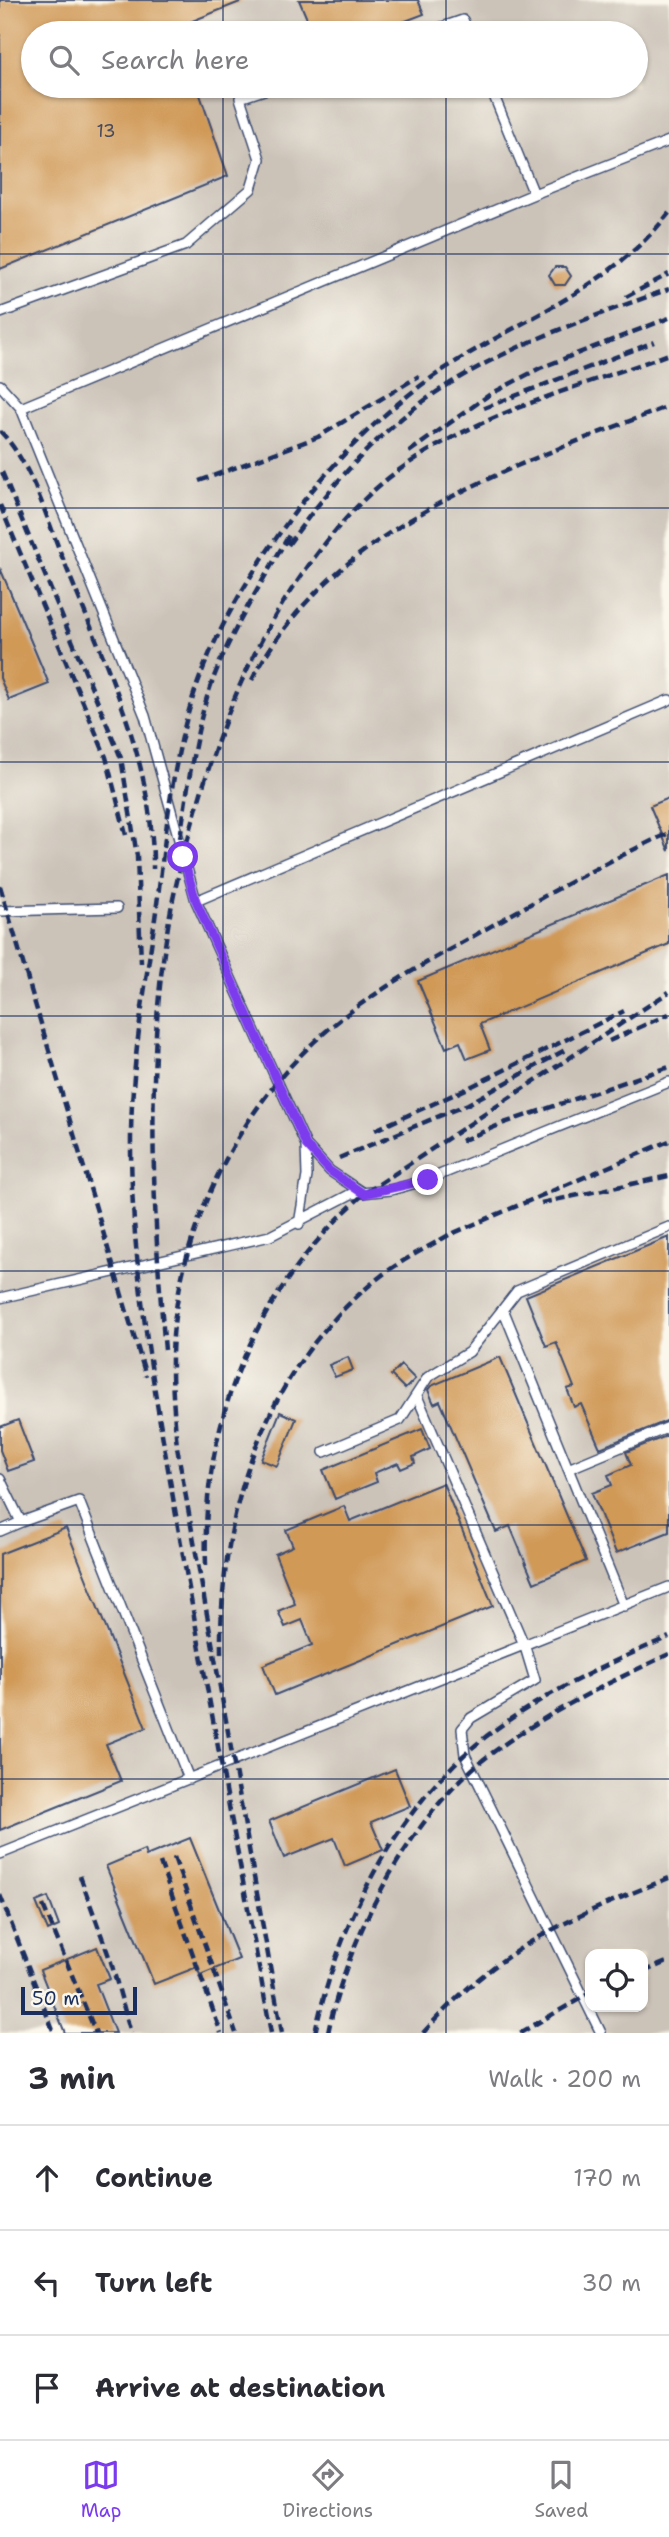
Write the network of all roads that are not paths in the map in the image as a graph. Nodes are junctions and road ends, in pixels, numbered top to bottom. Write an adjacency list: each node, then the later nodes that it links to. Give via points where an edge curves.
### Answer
1 (243, 98): 5 (lane, via 260,159 251,189 186,245)
2 (495, 98): 4 (lane)
3 (669, 141): 4 (lane)
4 (534, 194): 7 (lane)
5 (0, 313)
6 (0, 385): 7 (lane)
7 (21, 408): 9 (lane, via 145,716)
8 (669, 700): 9 (lane)
9 (196, 901): 13 (lane)
10 (117, 908): 11 (lane)
11 (0, 911)
12 (669, 1082): 14 (lane, via 428,1180)
13 (306, 1145): 14 (lane, via 330,1171); 15 (lane, via 307,1176)
14 (364, 1194): 15 (lane, via 343,1198)
15 (299, 1224): 17 (lane, via 270,1236)
16 (669, 1227): 18 (lane, via 517,1291)
17 (0, 1298)
18 (503, 1309): 19 (lane, via 469,1352 435,1371); 22 (lane)
19 (416, 1396): 21 (lane, via 400,1420); 28 (lane)
20 (669, 1427): 22 (lane)
21 (324, 1452)
22 (568, 1469): 27 (lane)
23 (0, 1479): 24 (lane)
24 (21, 1522): 25 (lane); 29 (lane, via 79,1501)
25 (0, 1531)
26 (669, 1587): 27 (lane)
27 (624, 1606): 28 (lane)
28 (525, 1647): 29 (lane); 31 (lane, via 536,1681 471,1718 462,1729 462,1745)
29 (189, 1779): 30 (lane)
30 (0, 1854)
31 (601, 2033)

